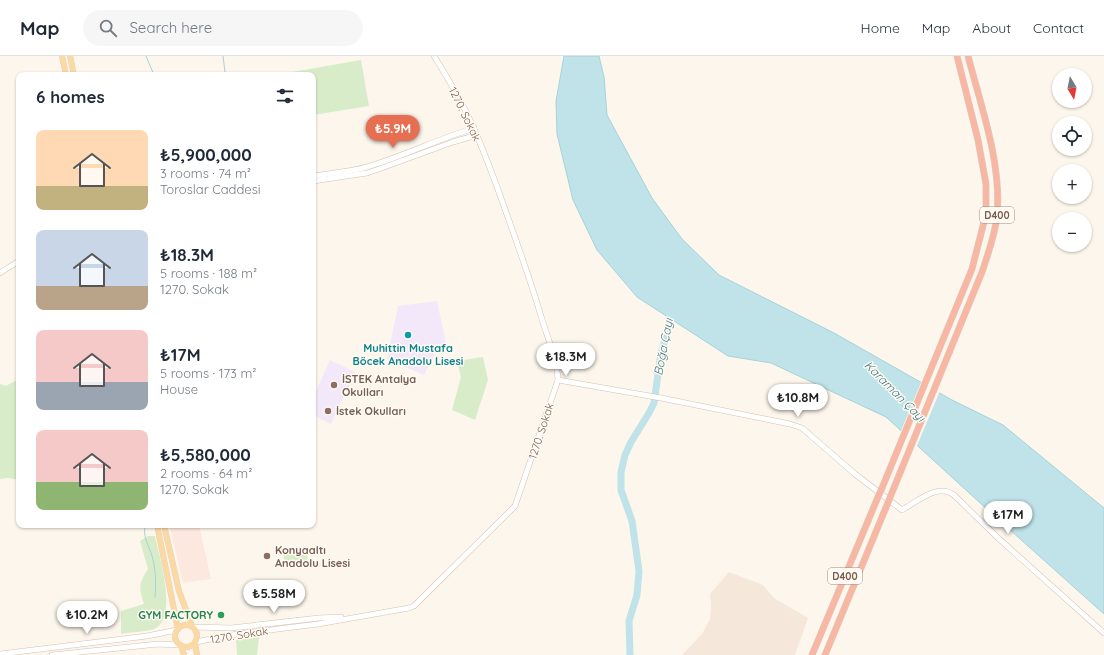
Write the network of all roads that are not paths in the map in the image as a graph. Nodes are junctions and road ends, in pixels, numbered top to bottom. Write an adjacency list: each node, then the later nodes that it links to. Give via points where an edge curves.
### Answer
1 (62, 56): 6 (main road)
2 (70, 56): 7 (main road)
3 (434, 56): 8 (street, 1270. Sokak)
4 (957, 56): 28 (highway, D400, bridge, via 978,140 986,184 986,214 972,269)
5 (968, 56): 29 (highway, D400, bridge, via 990,138 997,182 997,216 992,243)
6 (65, 72)
7 (73, 72)
8 (474, 128): 9 (street, 1270. Sokak); 10 (street)
9 (477, 135): 10 (street, via 379,170); 15 (street, 1270. Sokak, via 530,278 555,360)
10 (366, 170): 11 (street); 12 (street)
11 (316, 176)
12 (316, 180)
13 (16, 263): 14 (street)
14 (0, 273)
15 (558, 380): 18 (street, 1270. Sokak, via 516,506 414,606); 21 (street, via 661,398 802,428 902,510 930,493 948,491)
16 (158, 528): 20 (main road)
17 (165, 528): 19 (main road, via 179,591)
18 (354, 617): 19 (street, 1270. Sokak, via 319,618 231,628); 22 (street, 1270. Sokak)
19 (193, 626): 20 (main road, via 186,624); 22 (main road, via 197,632)
20 (177, 629): 23 (main road, via 175,637); 24 (street, via 147,636)
21 (1104, 633)
22 (195, 642): 23 (main road, via 189,647); 27 (main road)
23 (181, 645): 25 (street, via 158,644); 26 (main road)
24 (0, 654)
25 (52, 655)
26 (184, 655)
27 (197, 655)
28 (812, 655)
29 (825, 655)

